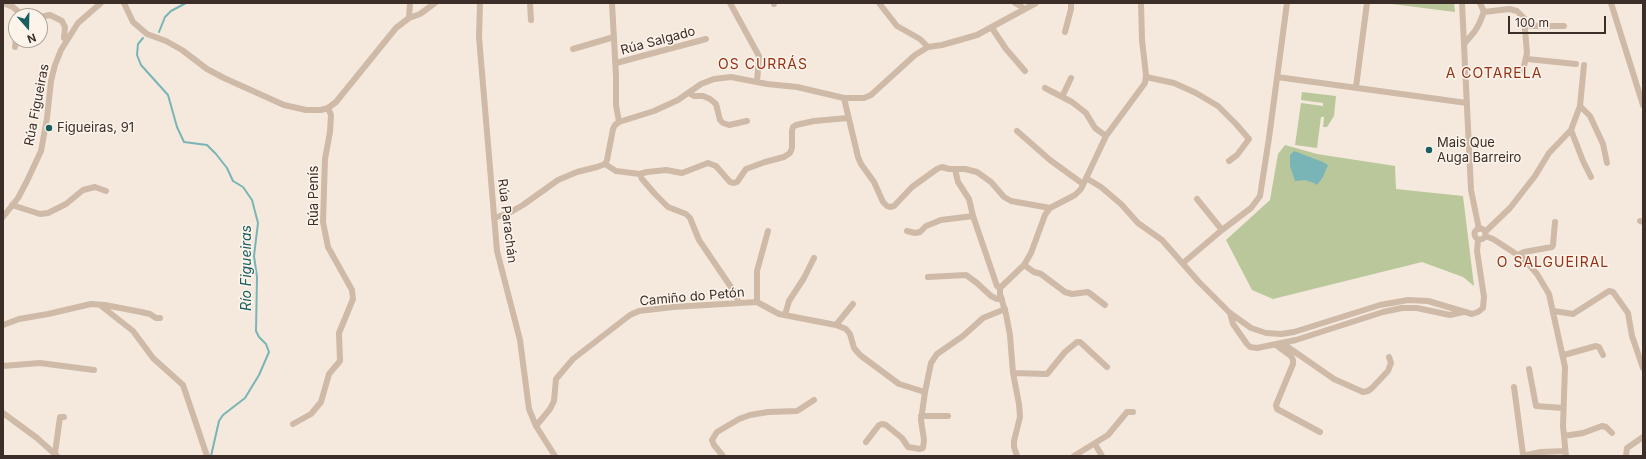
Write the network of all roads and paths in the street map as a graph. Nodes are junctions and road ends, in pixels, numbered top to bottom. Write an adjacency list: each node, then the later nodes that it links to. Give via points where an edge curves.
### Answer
1 (3, 3): 20 (street)
2 (101, 3): 32 (street, Rúa Figueiras, via 78,23)
3 (124, 3): 54 (street, via 133,22 146,34 182,50 207,69 284,105 306,110)
4 (410, 3): 24 (street)
5 (435, 3): 24 (street, via 420,14)
6 (480, 3): 74 (street, Rúa Parachán, via 479,37)
7 (530, 3): 25 (street)
8 (612, 3): 30 (street, Rúa Salgado)
9 (730, 3): 45 (street, via 759,56)
10 (879, 3): 34 (street, via 897,26 920,39)
11 (1015, 3): 21 (street)
12 (1036, 3): 21 (street)
13 (1071, 3): 29 (street)
14 (1141, 3): 42 (street)
15 (1287, 3): 43 (street)
16 (1367, 3): 46 (street)
17 (1462, 3): 33 (street)
18 (1480, 3): 22 (street)
19 (1610, 3): 52 (street)
20 (14, 8)
21 (1023, 10): 28 (street)
22 (1484, 12): 26 (street, via 1509,9 1517,11 1524,18); 33 (street, via 1475,31)
23 (48, 15): 32 (street, via 62,21)
24 (408, 18): 54 (street, via 396,28 336,102)
25 (531, 20)
26 (1525, 24): 27 (street); 36 (street)
27 (1564, 26)
28 (992, 28): 34 (street, via 965,39); 40 (street)
29 (1065, 32)
30 (614, 37): 35 (street); 37 (street, Rúa Salgado)
31 (706, 39): 37 (street, Rúa Salgado)
32 (66, 40): 70 (street, Rúa Figueiras, via 55,65 41,151)
33 (1464, 44): 51 (street)
34 (928, 47): 50 (street, via 915,55 868,97)
35 (573, 49)
36 (1527, 59): 38 (street); 41 (street)
37 (616, 63): 57 (street, Rúa Salgado, via 616,105)
38 (1576, 64)
39 (1584, 65): 53 (street)
40 (1025, 71)
41 (1523, 71)
42 (1146, 77): 60 (street, via 1142,89); 61 (street, via 1174,83 1196,93 1218,106 1236,124 1249,139)
43 (1277, 77): 46 (street); 77 (street, via 1260,196 1251,208)
44 (1072, 78): 49 (street)
45 (757, 82): 48 (street, via 722,77 701,84); 50 (street, via 797,87)
46 (1356, 87): 51 (street)
47 (1045, 88): 49 (street)
48 (689, 93): 56 (street, via 703,96 716,104 723,123 729,125); 57 (street, via 654,111)
49 (1062, 97): 60 (street, via 1086,113 1095,128)
50 (844, 98): 55 (street)
51 (1467, 103): 76 (street, via 1471,190)
52 (1643, 105)
53 (1580, 106): 58 (street); 62 (street, via 1590,116 1603,144)
54 (328, 108): 121 (street, Rúa Penís, via 331,115 325,159 323,222 328,247 352,290 353,299 339,333 340,361 329,374 321,402 311,414)
55 (848, 118): 64 (street, via 861,164 871,176 887,206 894,206 912,187 937,169); 65 (street, via 796,125 792,131 790,153 746,169 734,183 730,182 716,166 708,163 682,173 666,170)
56 (747, 121)
57 (619, 122): 63 (street, via 613,129)
58 (1572, 130): 66 (street); 80 (street, via 1549,153 1510,208)
59 (1016, 131): 67 (street, via 1050,160)
60 (1106, 136): 67 (street)
61 (1229, 162)
62 (1607, 163)
63 (605, 164): 65 (street, via 616,171); 74 (street, via 558,180 518,208)
64 (954, 169): 71 (street, via 977,172 1011,201); 72 (street, via 958,182 969,199)
65 (640, 174): 90 (street, via 668,207 690,218 699,240 737,296)
66 (1591, 177)
67 (1084, 181): 71 (street, via 1075,195); 84 (street, via 1101,187 1122,204 1138,223 1167,246)
68 (106, 191): 70 (street, via 95,187 83,190 66,204 48,213 40,214)
69 (1197, 199): 77 (street)
70 (12, 206): 73 (street, Rúa Figueiras)
71 (1050, 208): 85 (street)
72 (973, 216): 79 (street, via 941,220 926,226 920,232); 87 (street, via 997,286)
73 (3, 217)
74 (494, 218): 122 (street, Rúa Parachán, via 497,251 520,340 529,409)
75 (1555, 222): 82 (street, via 1552,247)
76 (1479, 229): 80 (street); 81 (street, via 1474,232)
77 (1222, 230): 84 (street)
78 (768, 231): 89 (street, via 757,271)
79 (907, 231)
80 (1485, 234): 81 (street, via 1483,239); 82 (street)
81 (1478, 240): 96 (street, via 1476,251 1483,308 1472,314)
82 (1518, 255): 95 (street, via 1537,274 1549,294)
83 (814, 258): 98 (street, via 789,301)
84 (1183, 263): 97 (street)
85 (1024, 265): 87 (street); 93 (street, via 1065,292 1088,292)
86 (928, 277): 88 (street, via 966,275 991,296)
87 (1000, 288): 88 (street)
88 (1002, 299): 94 (street)
89 (757, 302): 90 (street, Camiño do Petón); 98 (street, Camiño do Petón)
90 (738, 303): 122 (street, Camiño do Petón, via 673,307 639,311 630,315 572,359 556,378 554,400)
91 (853, 304): 101 (street)
92 (100, 305): 99 (street); 100 (street, via 91,304 19,319); 131 (street, via 133,331 153,358 183,385)
93 (1105, 305)
94 (1005, 309): 111 (street); 113 (street, via 983,318 937,354 932,363)
95 (1554, 311): 103 (street); 108 (street, via 1573,314 1609,291 1613,292 1628,313 1632,336)
96 (1463, 312): 97 (street, via 1428,301 1408,300 1281,334 1258,331); 102 (street, via 1450,315 1417,308 1402,308)
97 (1230, 313): 102 (street, via 1233,324 1250,347)
98 (785, 315): 101 (street, Camiño do Petón)
99 (160, 318)
100 (3, 325)
101 (836, 326): 113 (street, Camiño do Petón, via 846,329 854,348 865,359 899,384)
102 (1279, 344): 105 (street, via 1334,379 1363,392 1372,388 1388,371 1391,363); 123 (street, via 1291,356 1293,364 1276,405 1277,410)
103 (1564, 355): 104 (street, via 1596,346); 115 (street, via 1566,367)
104 (1603, 355)
105 (1389, 357)
106 (3, 366): 110 (street, via 40,363)
107 (1107, 367): 111 (street, via 1077,342 1047,374)
108 (1643, 368)
109 (1529, 369): 115 (street, via 1536,406)
110 (94, 370)
111 (1013, 372): 134 (street, via 1020,417 1014,441)
112 (1514, 387): 129 (street, via 1523,454)
113 (925, 392): 118 (street)
114 (814, 400): 133 (street, via 797,411 750,415 717,432 712,440)
115 (1563, 408): 125 (street)
116 (1133, 412): 128 (street, via 1127,412 1108,436)
117 (3, 413): 130 (street)
118 (921, 416): 119 (street); 127 (street, via 923,448 908,447 902,438 882,424)
119 (948, 416)
120 (64, 417): 130 (street, via 60,417)
121 (293, 424)
122 (536, 426): 132 (street, Rúa Parachán)
123 (1320, 432)
124 (1612, 433): 125 (street, via 1602,426)
125 (1564, 436): 129 (street)
126 (1643, 437): 137 (street, via 1630,446)
127 (866, 442)
128 (1095, 444): 135 (street); 136 (street)
129 (1566, 454)
130 (56, 455)
131 (207, 456)
132 (555, 456)
133 (723, 456)
134 (1017, 456)
135 (1074, 456)
136 (1102, 456)
137 (1626, 456)

